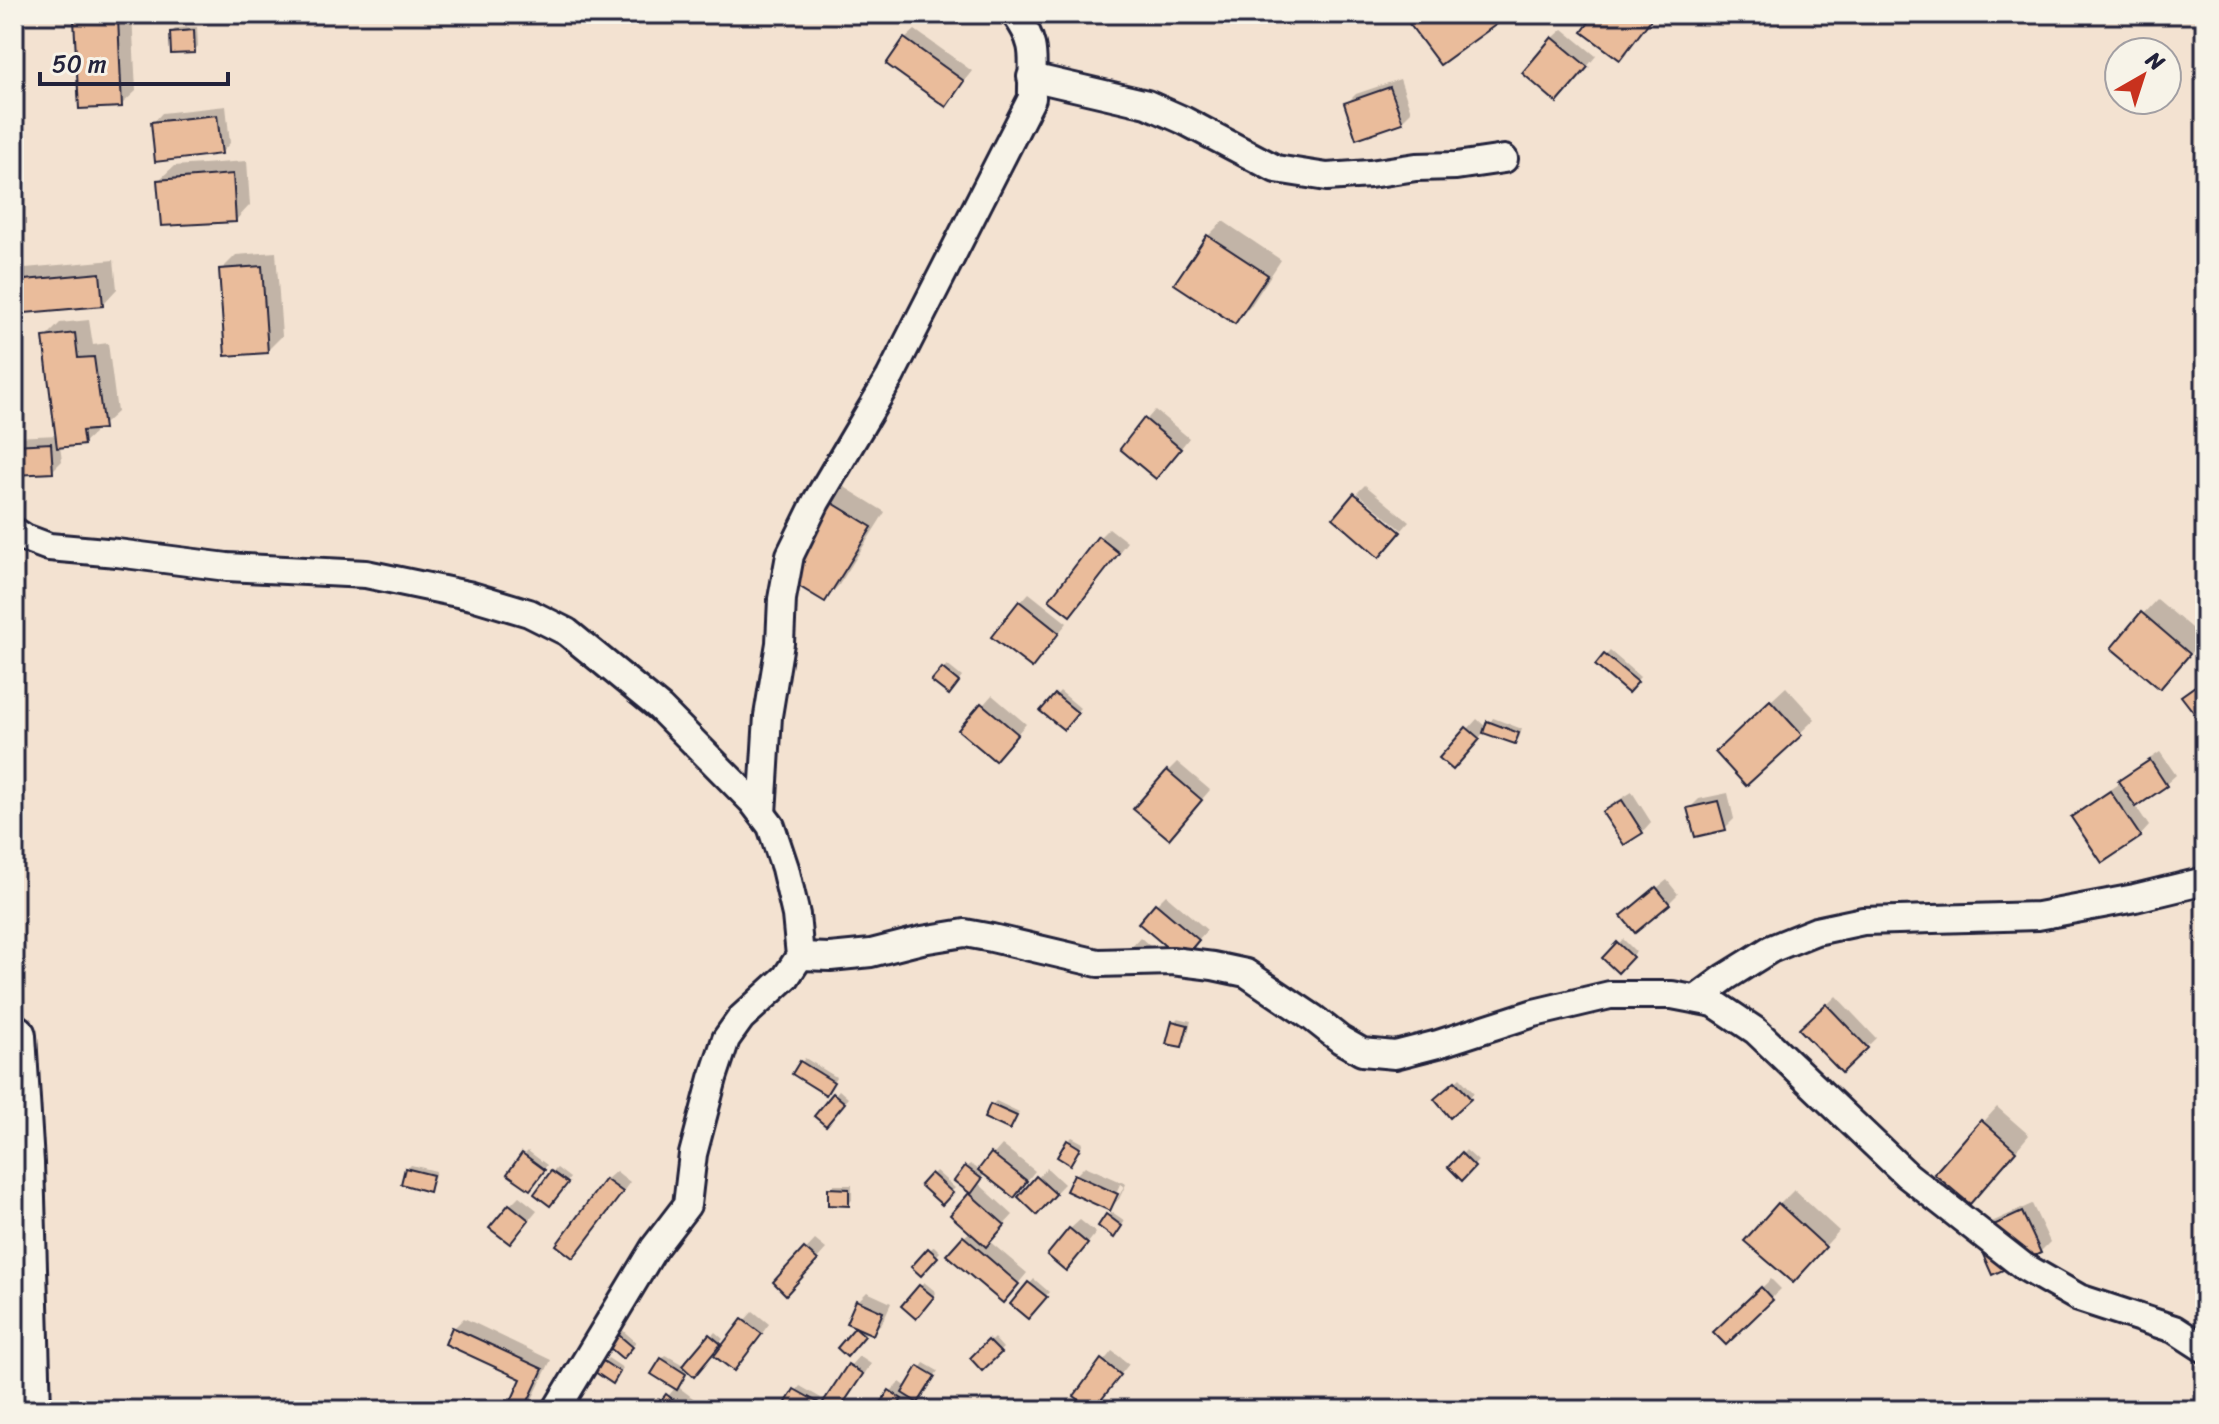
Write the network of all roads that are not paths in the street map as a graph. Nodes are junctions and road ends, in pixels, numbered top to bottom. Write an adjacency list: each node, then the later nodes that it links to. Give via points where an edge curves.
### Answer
1 (1015, 14): 2 (street, via 1031,42)
2 (1031, 77): 3 (street, via 1147,104 1276,169 1327,177); 5 (street, via 1032,98 1025,112 890,377 790,555 768,716)
3 (1504, 159)
4 (14, 531): 5 (street, via 49,547 227,567 366,574 529,613 567,632 660,708)
5 (762, 814): 7 (street, via 785,868)
6 (2205, 881): 8 (street, via 2038,916 1863,921 1816,931 1771,949)
7 (800, 956): 8 (street, via 871,953 965,933 1098,963 1213,966 1246,973 1362,1052 1395,1055 1610,995); 13 (street, via 726,1039 693,1154 687,1205 654,1248)
8 (1696, 999): 11 (street, via 1714,1003 1756,1031 1907,1175 2023,1266 2079,1298 2174,1329)
9 (14, 1036): 10 (main road)
10 (18, 1164): 12 (main road)
11 (2205, 1349)
12 (29, 1410)
13 (556, 1410)

